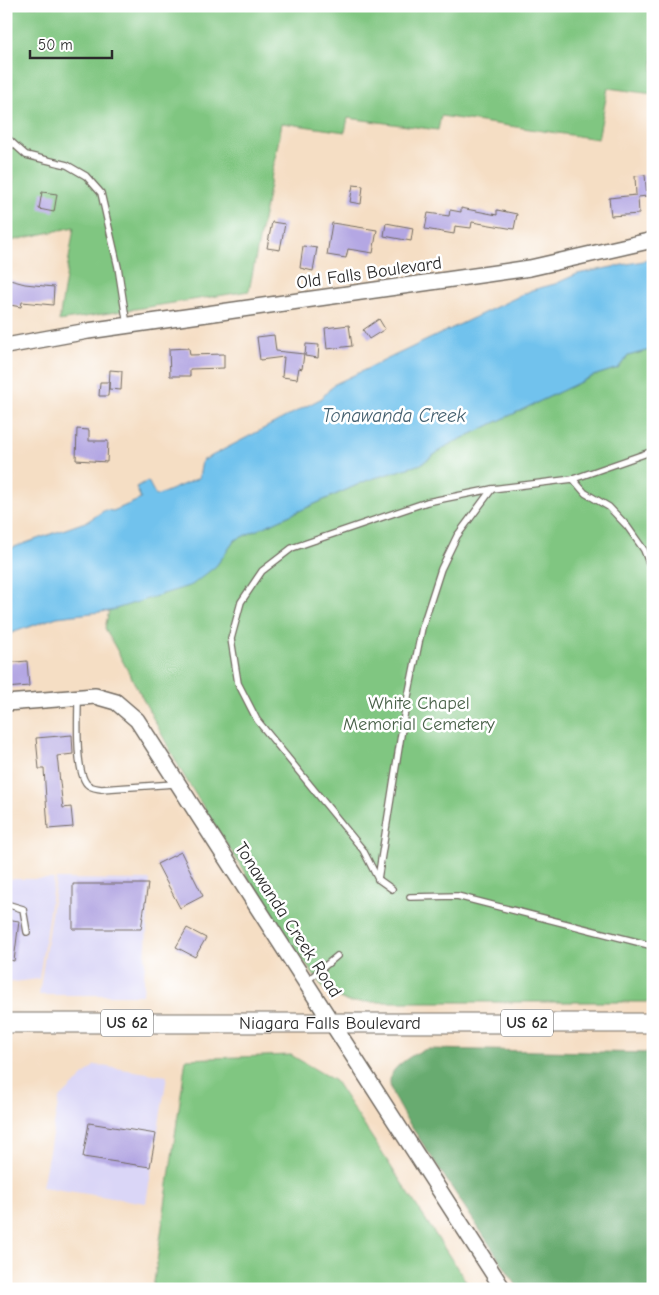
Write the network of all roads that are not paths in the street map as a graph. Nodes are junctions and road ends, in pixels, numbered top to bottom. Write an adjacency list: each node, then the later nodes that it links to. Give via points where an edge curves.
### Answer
1 (6, 138): 3 (lane, via 26,155 67,166 86,176 101,193)
2 (653, 240): 3 (street, Old Falls Boulevard, via 530,268)
3 (127, 326): 4 (street, Old Falls Boulevard)
4 (6, 346)
5 (653, 451): 6 (lane)
6 (573, 479): 7 (lane); 8 (lane, via 585,493 609,507 627,526 644,550)
7 (492, 489): 12 (lane, via 457,536 441,569 422,628 404,716); 12 (lane, via 427,502 292,548 262,571 241,602 234,622 231,639 238,683 257,720 362,850)
8 (651, 568)
9 (83, 697): 10 (street, Tonawanda Creek Road); 11 (street, Tonawanda Creek Road, via 108,698 131,714); 11 (lane, via 80,764 87,785 101,789)
10 (6, 703)
11 (177, 784): 19 (street, Tonawanda Creek Road)
12 (378, 879): 13 (lane)
13 (392, 889)
14 (410, 897): 17 (lane, via 457,896)
15 (6, 904): 16 (lane, via 23,909)
16 (27, 932)
17 (653, 946)
18 (337, 956): 19 (lane)
19 (305, 982): 22 (street, Tonawanda Creek Road)
20 (6, 1023): 22 (main road, Niagara Falls Boulevard / US 62)
21 (653, 1023): 22 (main road, Niagara Falls Boulevard / US 62)
22 (332, 1024): 23 (street, Tonawanda Creek Road)
23 (503, 1289)

